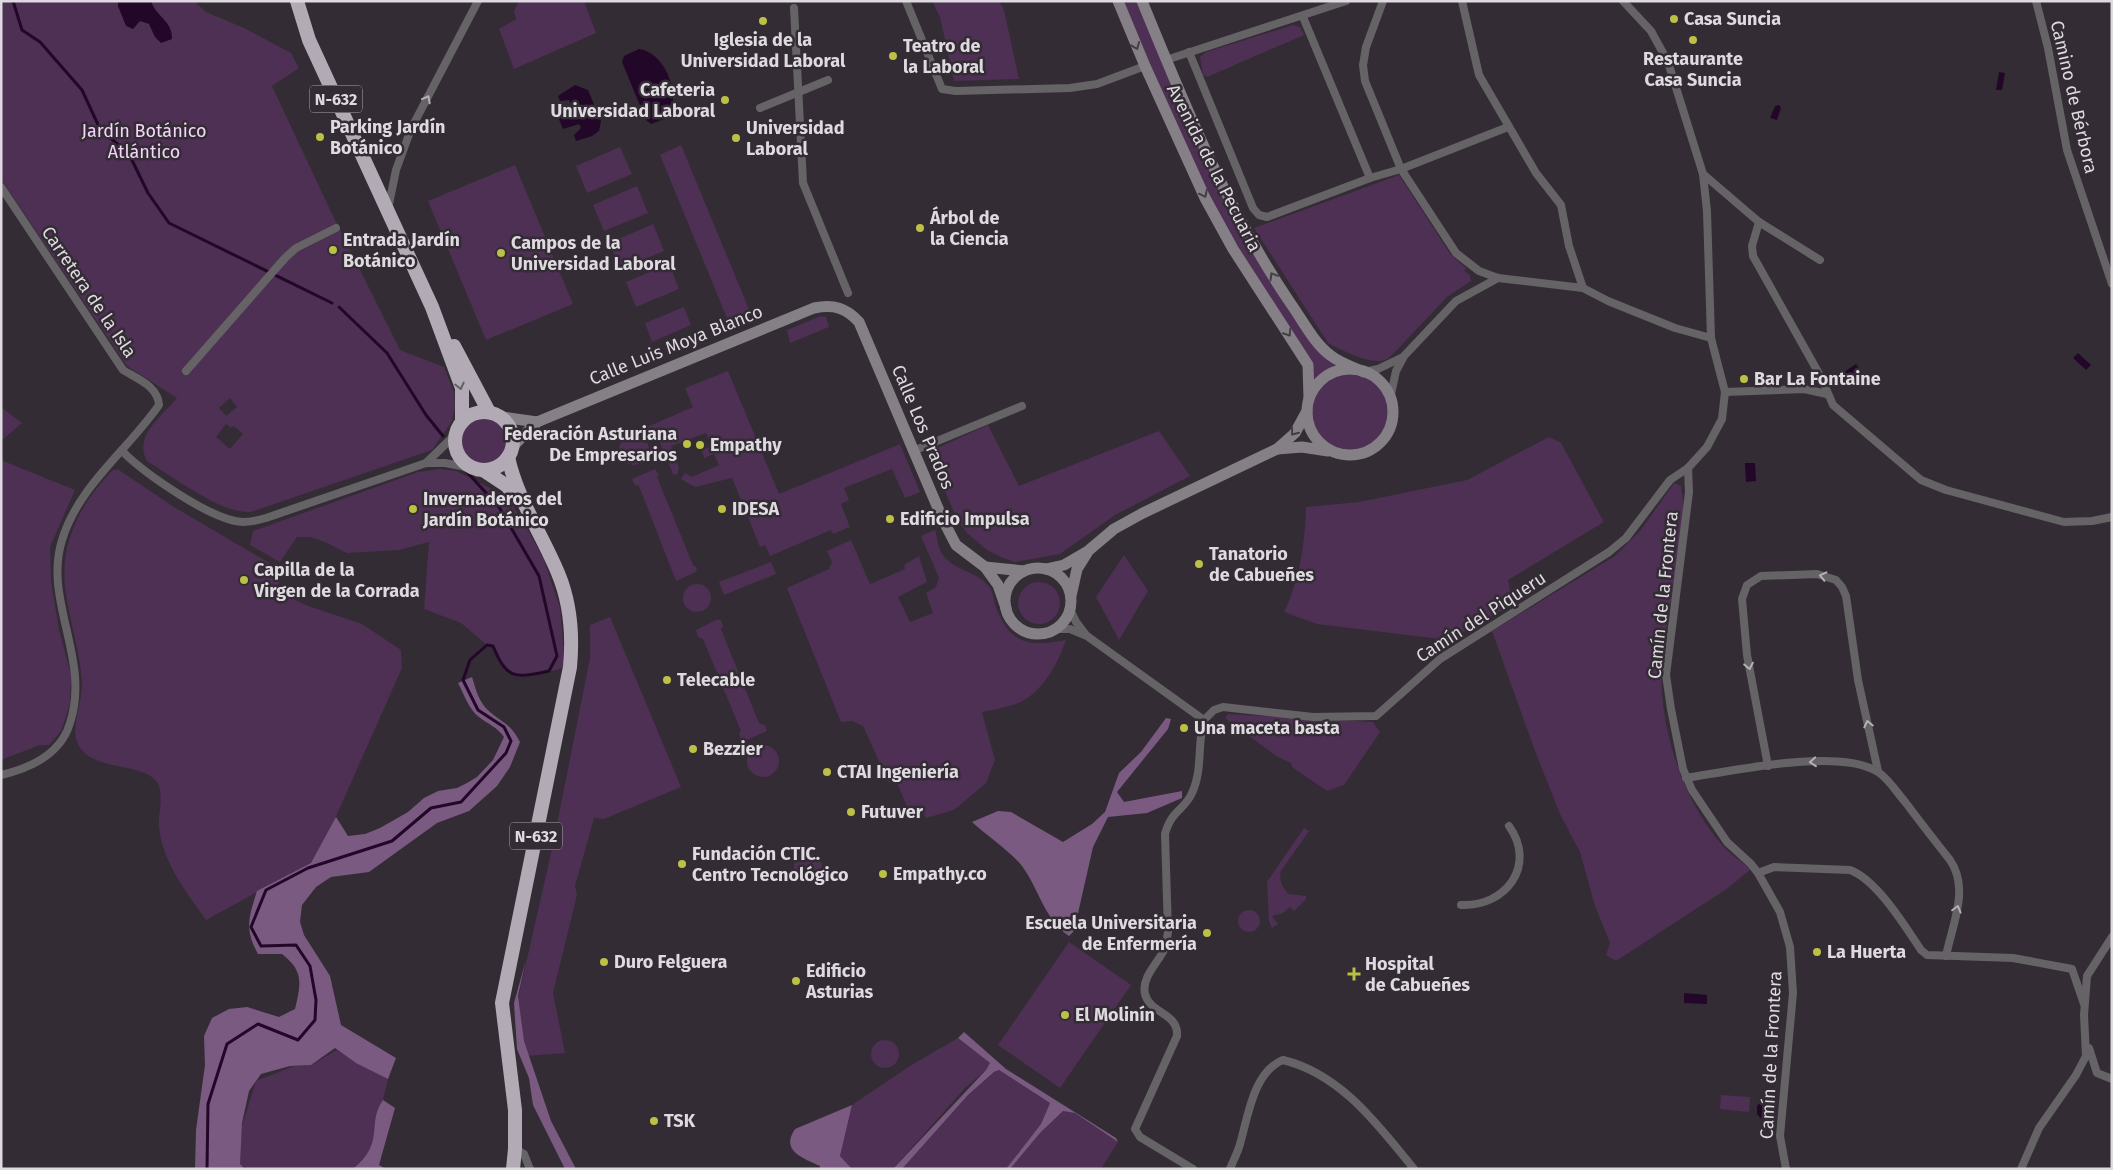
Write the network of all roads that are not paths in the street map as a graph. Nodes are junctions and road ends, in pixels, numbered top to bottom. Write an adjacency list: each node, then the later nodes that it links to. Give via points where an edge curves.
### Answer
1 (297, 1): 24 (highway, N-632, via 308,40)
2 (478, 1): 24 (street, one-way to 2, via 396,170 411,129)
3 (906, 1): 15 (street, via 942,89 1070,88 1097,84)
4 (1118, 1): 15 (street, Avenida de la Pecuaria, one-way to 15)
5 (1142, 1): 14 (street, Avenida de la Pecuaria)
6 (1346, 1): 12 (street)
7 (1383, 1): 20 (street, via 1363,64 1365,81)
8 (1462, 1): 19 (street, via 1479,75)
9 (1623, 1): 21 (street, via 1651,31 1668,62)
10 (2036, 1): 29 (street, Camino de Bérbora, via 2067,150)
11 (794, 8): 17 (street)
12 (1303, 17): 13 (street); 22 (street)
13 (1189, 52): 14 (street); 22 (street, via 1249,200 1259,215 1267,217)
14 (1166, 60): 37 (street, Avenida de la Pecuaria, one-way to 14, via 1331,356 1321,347 1280,288 1223,189)
15 (1144, 66): 40 (street, Avenida de la Pecuaria, one-way to 40, via 1233,249 1308,365)
16 (828, 80): 17 (street)
17 (798, 92): 18 (street); 31 (street, via 803,183)
18 (760, 108)
19 (1508, 127): 20 (street); 30 (street, via 1536,173 1561,205 1569,246)
20 (1401, 169): 22 (street); 28 (street, via 1456,253 1479,271)
21 (1703, 174): 25 (street); 34 (street)
22 (1370, 178)
23 (1, 188): 49 (street, Carretera de la Isla, via 123,370 153,389 158,396 159,405)
24 (388, 211): 33 (highway, N-632)
25 (1759, 222): 27 (street); 39 (street, via 1752,246 1753,256 1822,379)
26 (336, 228): 36 (street, via 296,248)
27 (1820, 260)
28 (1498, 278): 30 (street); 35 (street, via 1456,301)
29 (2112, 284)
30 (1583, 288): 34 (street, via 1675,328)
31 (848, 293)
32 (828, 305): 46 (street, Calle Luis Moya Blanco, via 773,324); 50 (street, Calle Los Prados, via 844,309 859,322)
33 (432, 306): 44 (highway, N-632); 45 (highway, N-632, one-way to 45, via 462,388)
34 (1711, 338): 38 (street)
35 (1404, 356): 37 (street, via 1378,370); 41 (street, via 1396,371)
36 (186, 371)
37 (1364, 372): 40 (street, via 1339,370 1317,383); 41 (street, via 1383,384)
38 (1725, 392): 39 (street, via 1804,389); 54 (street, Camín del Piqueru, via 1722,419 1707,447)
39 (1827, 394): 57 (street, via 1833,405 1921,480 1946,490 2064,522 2092,522)
40 (1309, 398): 43 (street)
41 (1390, 399): 52 (street, via 1391,421 1378,444 1360,454)
42 (1022, 406): 50 (street)
43 (1307, 412): 48 (street, one-way to 48, via 1295,433); 52 (street, via 1309,425 1319,443)
44 (496, 415): 45 (highway, via 476,413); 46 (street, Calle Luis Moya Blanco); 51 (highway, via 511,430)
45 (462, 420): 47 (highway, N-632)
46 (537, 422): 51 (street, Calle Luis Moya Blanco)
47 (456, 434): 53 (street); 55 (highway, N-632, via 457,453 464,462)
48 (1277, 448): 52 (street, via 1302,447); 58 (street, via 1143,513 1114,529)
49 (122, 451): 53 (street, via 146,472 209,512 243,522 266,518); 69 (street, Carretera de la Isla, via 82,496 62,540 58,587 77,680 76,707 68,732 52,753)
50 (913, 451): 59 (street, Calle Los Prados, via 956,545)
51 (510, 452): 55 (highway, via 493,469); 56 (highway, N-632, via 514,482)
52 (1337, 453)
53 (426, 463): 55 (street)
54 (1688, 468): 66 (street, Camín del Piqueru, via 1670,480 1626,538 1609,552 1440,659 1376,716 1313,717 1223,708 1214,710); 70 (street, Camín de la Frontera, via 1689,492 1666,675)
55 (478, 469): 56 (highway, N-632, via 507,486)
56 (527, 511): 79 (highway, N-632, via 558,574 570,616 572,642 570,667 502,1003 515,1110)
57 (2112, 517)
58 (1088, 551): 60 (street, via 1064,565); 62 (street, via 1078,569)
59 (985, 567): 61 (street); 63 (street, Calle Los Prados, via 998,585)
60 (1046, 569): 61 (street); 62 (street, via 1060,576 1068,586)
61 (1024, 571): 63 (street, via 1009,585)
62 (1071, 603): 64 (street, via 1066,621); 65 (street, via 1076,622)
63 (1006, 608): 64 (street, via 1014,624 1026,632 1044,634)
64 (1056, 629): 65 (street, via 1070,629)
65 (1087, 636): 66 (street)
66 (1204, 720): 82 (street, via 1192,793 1168,821 1165,834 1168,932 1166,946 1145,986 1145,995 1151,1004 1173,1020 1177,1036 1135,1129 1140,1137)
67 (1768, 766): 68 (street, one-way to 67, via 1846,761); 68 (street, one-way to 67, via 1858,680 1846,596 1836,580 1817,574 1761,576 1744,590 1747,655); 70 (street)
68 (1878, 771): 75 (street, one-way to 68, via 1959,902 1958,873)
69 (1, 775)
70 (1686, 778): 72 (street, Camín de la Frontera, via 1727,842)
71 (1509, 826): 73 (street, via 1519,846 1518,868 1513,880 1486,903)
72 (1758, 873): 75 (street, via 1774,867 1858,873 1893,909 1921,950 1934,957); 85 (street, Camín de la Frontera, via 1780,912 1790,947 1793,993 1780,1136)
73 (1461, 905)
74 (2112, 937): 76 (street, via 2090,970)
75 (1946, 956): 76 (street, via 2013,958 2072,969)
76 (2084, 1004): 77 (street)
77 (2085, 1036): 78 (street, via 2098,1073); 86 (street, via 2086,1056 2039,1128)
78 (2112, 1078)
79 (515, 1149): 80 (highway, N-632); 81 (street, via 524,1154)
80 (513, 1169)
81 (530, 1169)
82 (1193, 1169)
83 (1230, 1169): 84 (street, via 1254,1094 1265,1074 1283,1060 1313,1072 1358,1103)
84 (1414, 1169)
85 (1786, 1169)
86 (2021, 1169)

